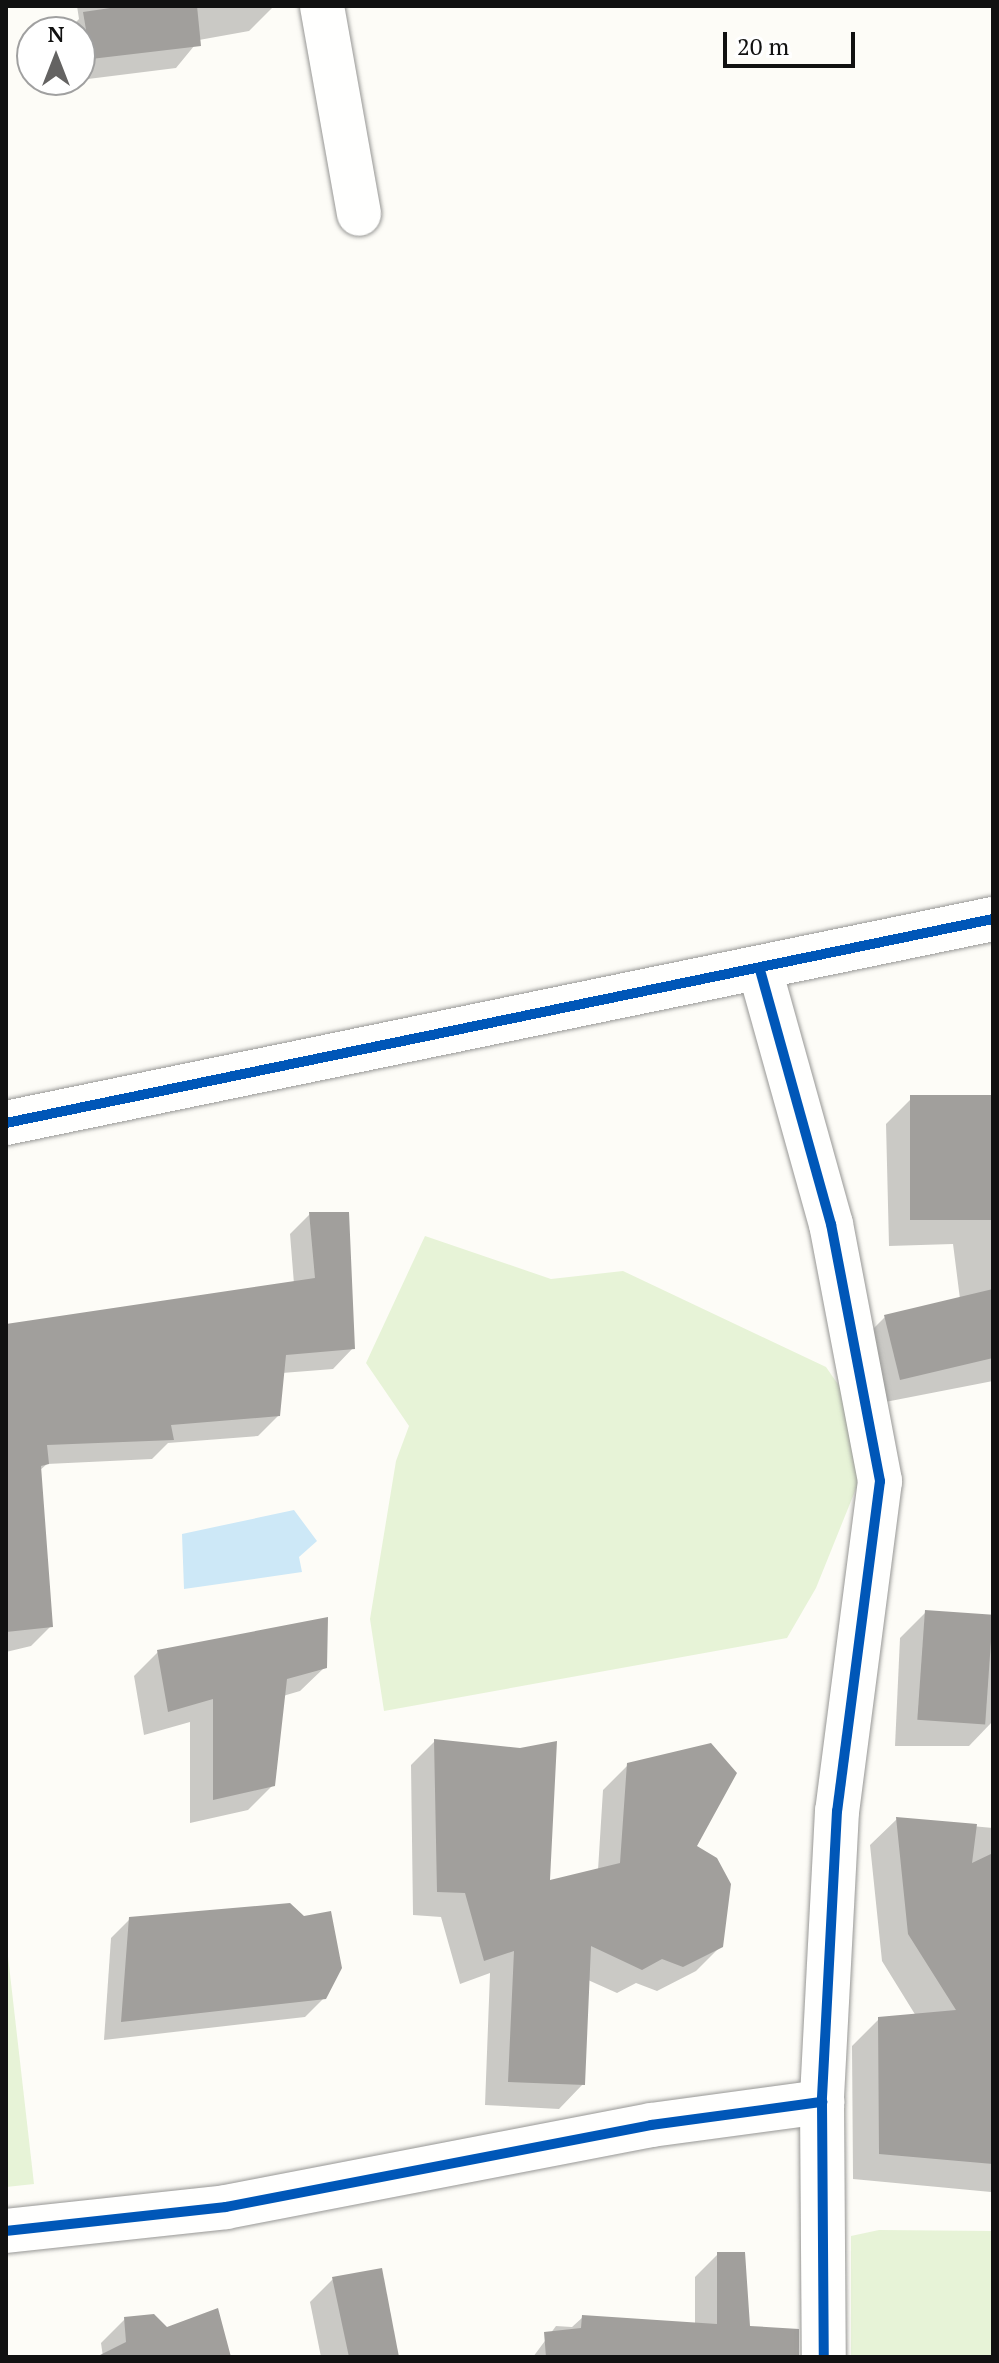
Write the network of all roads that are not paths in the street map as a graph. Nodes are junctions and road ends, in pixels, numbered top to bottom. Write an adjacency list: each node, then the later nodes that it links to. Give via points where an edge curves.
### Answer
1 (322, 6): 2 (street)
2 (359, 214)
3 (993, 919): 4 (street)
4 (760, 970): 5 (street); 6 (street, via 831,1224 880,1481 837,1811)
5 (6, 1123)
6 (822, 2102): 7 (street, via 651,2125 226,2207); 8 (street)
7 (6, 2231)
8 (824, 2357)

